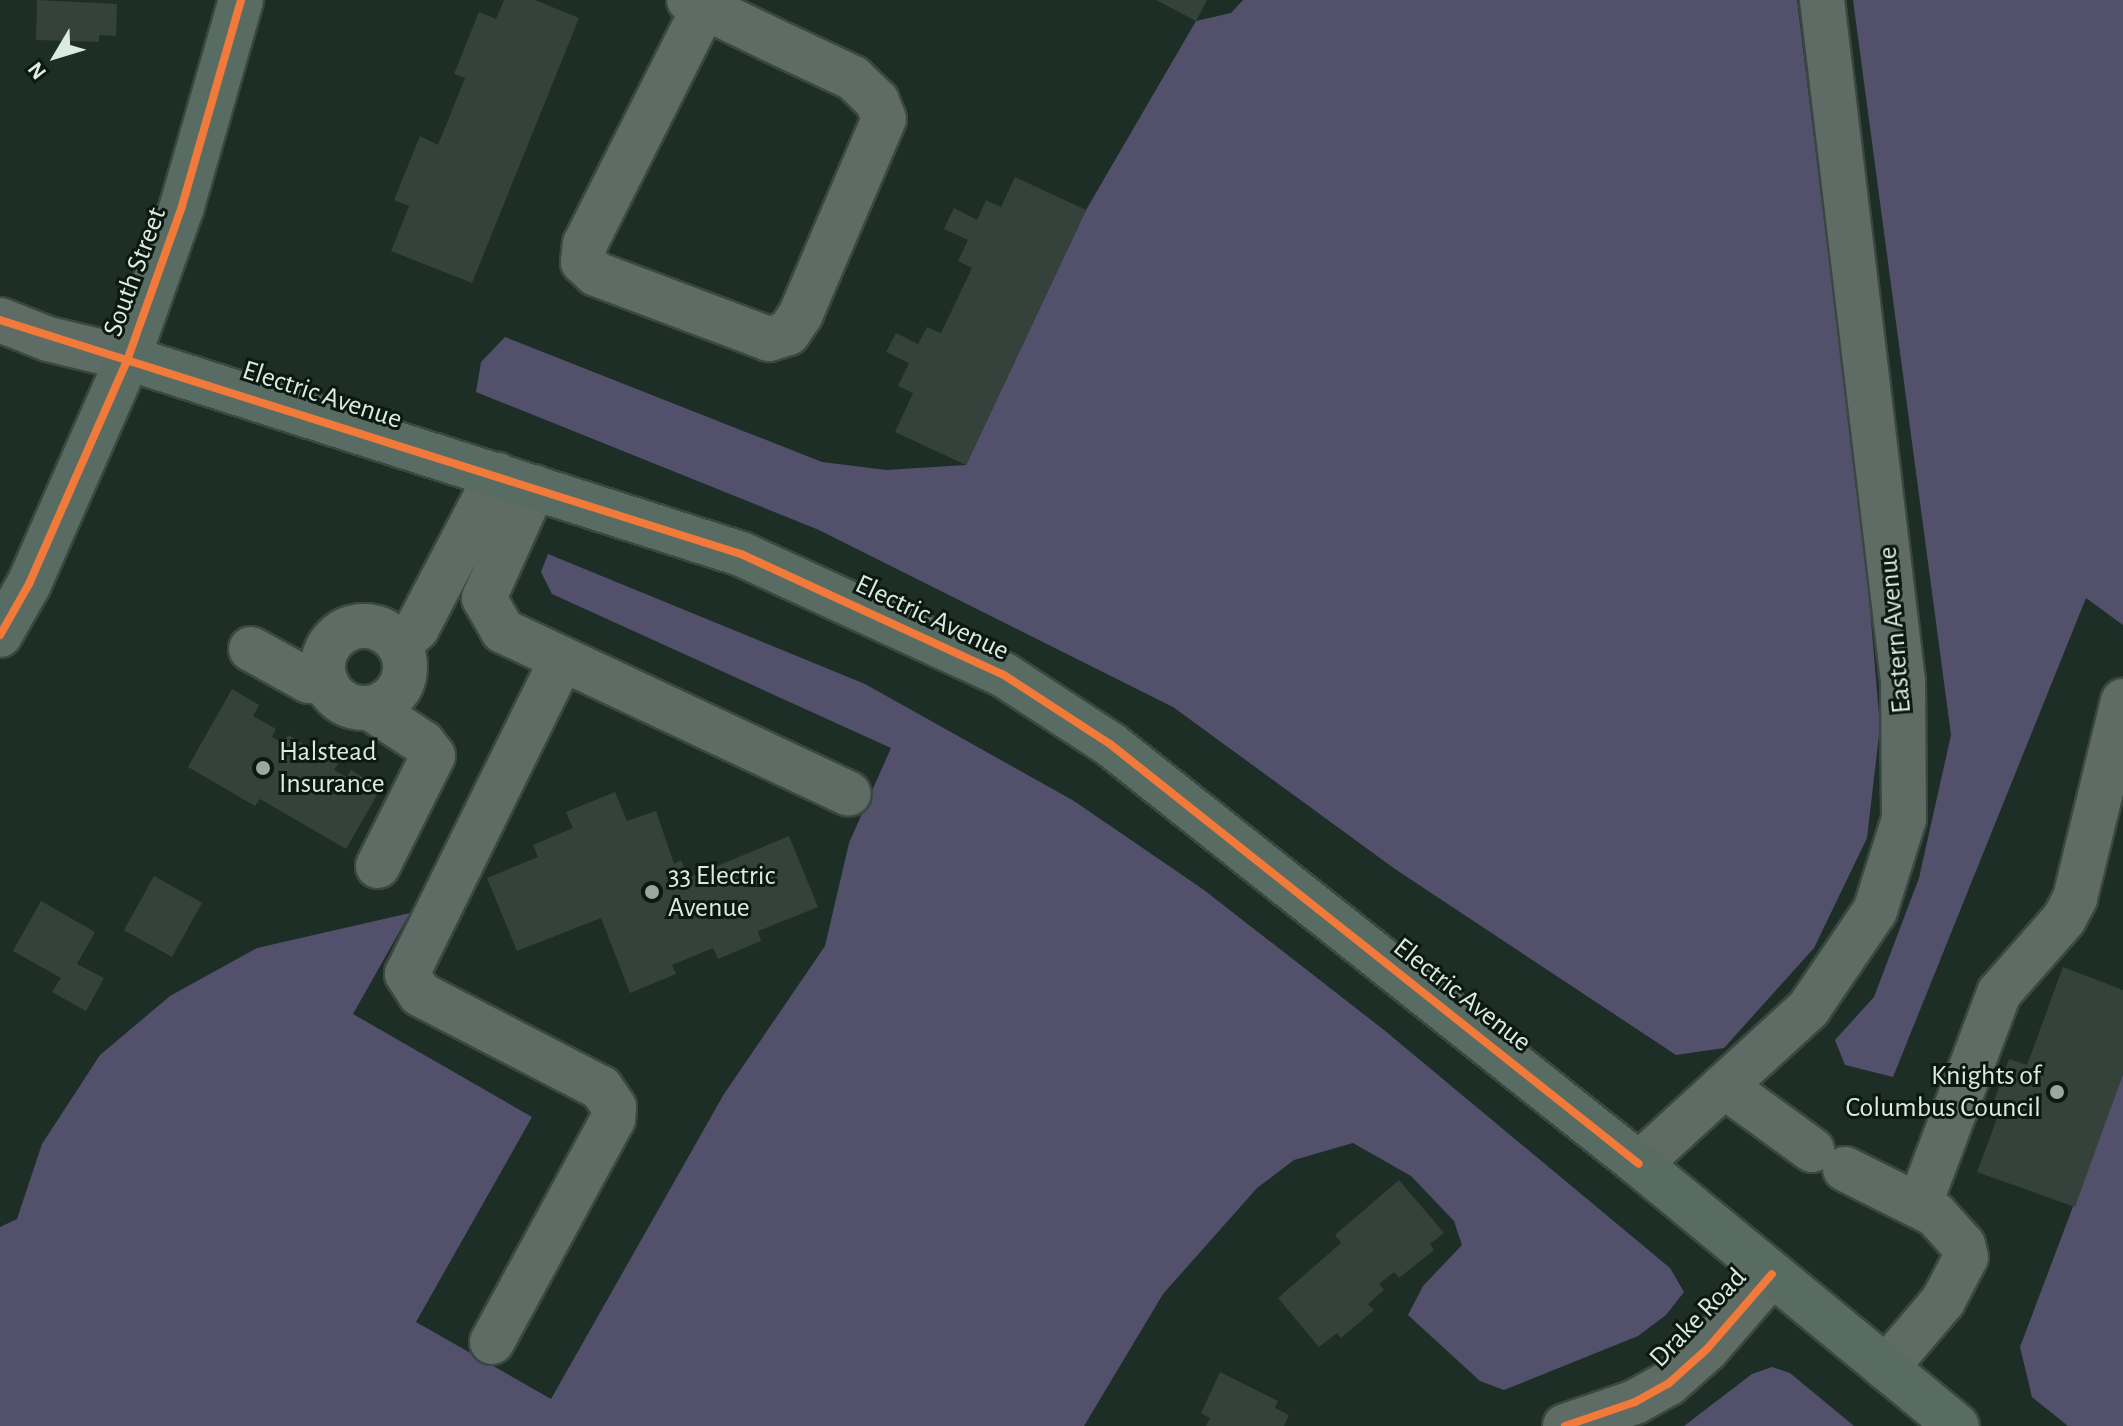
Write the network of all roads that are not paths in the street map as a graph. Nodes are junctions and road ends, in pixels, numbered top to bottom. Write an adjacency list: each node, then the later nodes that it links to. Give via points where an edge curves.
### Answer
1 (241, 0): 5 (main road, South Street, via 182,206)
2 (1822, 0): 16 (street, Eastern Avenue, via 1903,681 1904,819 1875,911 1809,1008)
3 (696, 4): 3 (street, via 853,78 877,101 884,119 801,314 788,333 769,339 596,274 583,262 585,244)
4 (0, 320): 5 (street, via 48,339)
5 (128, 358): 6 (main road, Electric Avenue); 7 (main road, South Street, via 29,584)
6 (516, 481): 8 (street, via 417,628); 10 (street, via 484,598 503,631); 17 (main road, Electric Avenue, via 741,554 1004,675 1110,744)
7 (0, 635)
8 (399, 645): 11 (street, via 369,625 342,631 325,653); 13 (street, via 405,661 401,686)
9 (251, 649): 11 (street, via 309,681)
10 (561, 661): 14 (street); 20 (street, via 407,974 420,994 601,1088 614,1107 613,1119)
11 (326, 682): 13 (street, via 345,703)
12 (2123, 701): 18 (street, via 2075,898 2064,919 1999,993)
13 (370, 708): 15 (street, via 423,743 433,756)
14 (849, 794)
15 (378, 866)
16 (1724, 1086): 17 (street, Eastern Avenue); 18 (street, via 1828,1160)
17 (1639, 1164): 19 (main road, Electric Avenue)
18 (1919, 1206): 21 (street, via 1949,1227 1966,1257 1943,1301)
19 (1772, 1274): 21 (main road, Electric Avenue); 22 (street, Drake Road, via 1707,1349)
20 (492, 1342)
21 (1886, 1368): 24 (main road, Electric Avenue)
22 (1642, 1410): 23 (street, Drake Road)
23 (1565, 1426)
24 (1957, 1426)

